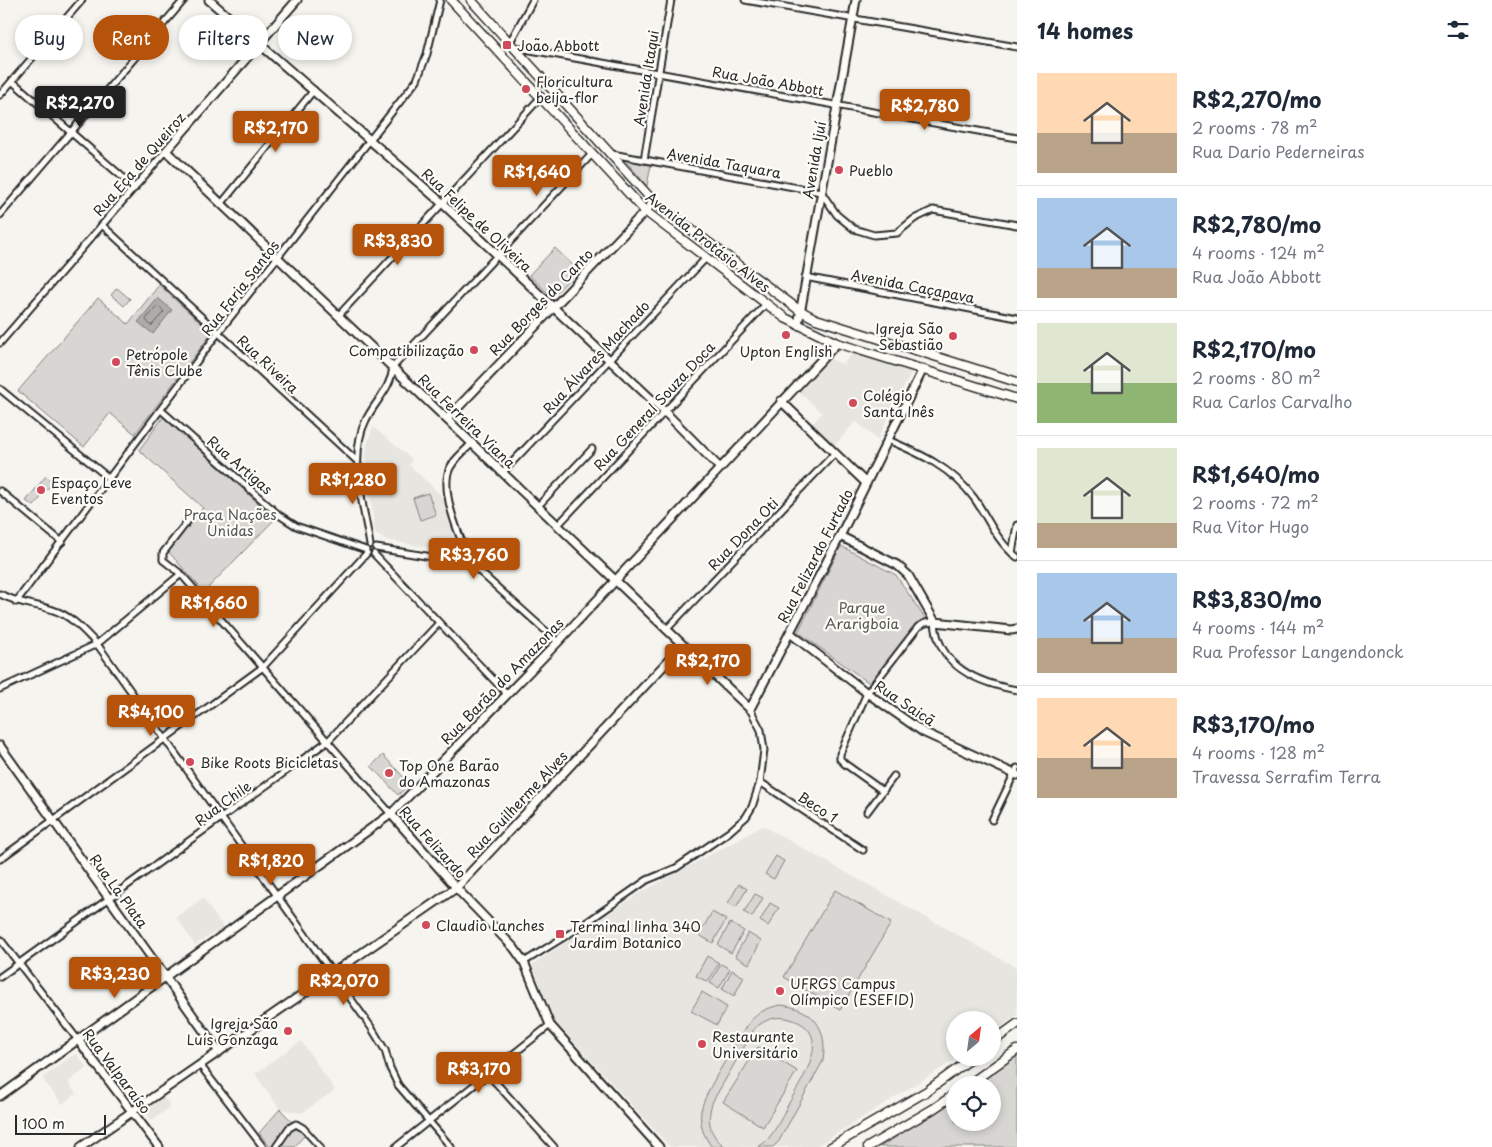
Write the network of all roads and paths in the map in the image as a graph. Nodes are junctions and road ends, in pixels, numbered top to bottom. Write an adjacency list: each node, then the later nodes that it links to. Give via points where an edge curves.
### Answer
1 (82, 0): 20 (street)
2 (184, 0): 25 (street)
3 (210, 0): 12 (street, Rua Felipe de Oliveira)
4 (297, 0): 14 (street, Rua Eça de Queiroz)
5 (440, 0): 27 (street, Rua Faria Santos, via 417,80)
6 (452, 0): 23 (main road, Avenida Protásio Alves)
7 (471, 0): 15 (main road, Avenida Protásio Alves)
8 (533, 0): 15 (street)
9 (671, 0): 19 (street, Avenida Itaqui)
10 (745, 0): 13 (street)
11 (856, 0): 13 (street, Avenida Ijuí)
12 (227, 15)
13 (852, 18): 16 (street); 24 (street, Avenida Ijuí)
14 (268, 33)
15 (512, 45): 19 (street, Rua João Abbott); 30 (main road, Avenida Protásio Alves)
16 (1017, 47)
17 (268, 51): 21 (street, Rua Felipe de Oliveira)
18 (244, 60): 28 (street, Rua Eça de Queiroz)
19 (658, 72): 24 (street, Rua João Abbott); 31 (street, Avenida Itaqui)
20 (12, 81): 22 (street); 25 (street)
21 (314, 90): 27 (street, Rua Felipe de Oliveira); 35 (street)
22 (0, 95)
23 (541, 98): 29 (main road, Avenida Protásio Alves); 36 (street)
24 (837, 104): 26 (street, Rua João Abbott); 33 (street, Avenida Ijuí)
25 (70, 133): 32 (street); 38 (street)
26 (1017, 138)
27 (372, 140): 36 (street, Rua Felipe de Oliveira); 42 (street, Rua Faria Santos)
28 (166, 151): 32 (street, Rua Eça de Queiroz); 35 (street, Rua Ferreira Viana)
29 (592, 154): 37 (main road, Avenida Protásio Alves); 41 (street)
30 (612, 154): 31 (street, Avenida Taquara); 34 (main road, Avenida Protásio Alves)
31 (644, 160): 33 (street, Avenida Taquara)
32 (135, 188): 39 (street, Rua Eça de Queiroz)
33 (821, 192): 40 (street, via 838,215 854,229 874,235 897,233 914,219 933,210); 44 (street, Avenida Ijuí)
34 (654, 202): 37 (street, Rua Borges do Canto); 47 (main road, Avenida Protásio Alves)
35 (222, 203): 42 (street, Rua Ferreira Viana)
36 (442, 203): 41 (street, Rua Felipe de Oliveira); 48 (street)
37 (645, 211): 43 (main road, Avenida Protásio Alves); 46 (street, Rua Borges do Canto)
38 (0, 215)
39 (102, 225): 51 (street, Rua Riveira); 53 (street, Rua Eça de Queiroz)
40 (1017, 225)
41 (496, 254): 46 (street, Rua Felipe de Oliveira); 55 (street)
42 (279, 257): 48 (street, Rua Ferreira Viana); 51 (street, Rua Faria Santos)
43 (706, 258): 45 (main road, Avenida Protásio Alves); 54 (street, Rua Álvares Machado)
44 (805, 277): 47 (street, Avenida Ijuí); 49 (street, Avenida Caçapava)
45 (766, 304): 50 (main road, Avenida Protásio Alves); 62 (street, Rua General Souza Doca)
46 (552, 308): 54 (street, Rua Felipe de Oliveira); 63 (street, Rua Borges do Canto)
47 (799, 310): 50 (street, Avenida Ijuí); 57 (main road, Avenida Protásio Alves, via 816,319)
48 (339, 315): 55 (street, Rua Ferreira Viana)
49 (1017, 318)
50 (798, 325): 52 (main road, Avenida Protásio Alves)
51 (218, 333): 61 (street, Rua Faria Santos); 68 (street, Rua Riveira)
52 (837, 343): 56 (main road, Avenida Protásio Alves); 60 (street, Rua Barão do Amazonas)
53 (0, 344)
54 (608, 359): 62 (street, Rua Felipe de Oliveira); 70 (street, Rua Álvares Machado)
55 (393, 367): 63 (street, Rua Ferreira Viana); 68 (street, via 392,381 366,420 358,441)
56 (923, 369): 59 (main road, Avenida Protásio Alves); 64 (street, Rua Felizardo Furtado)
57 (1017, 382)
58 (0, 389): 71 (street)
59 (1017, 398)
60 (781, 402): 67 (street); 69 (street, Rua Barão do Amazonas)
61 (161, 410): 71 (street, Rua Faria Santos); 82 (street, Rua Artigas, via 279,515 296,526)
62 (664, 411): 69 (street, Rua Felipe de Oliveira); 76 (street, Rua General Souza Doca)
63 (448, 419): 65 (street, Rua Ferreira Viana)
64 (888, 440): 72 (street, Rua Felizardo Furtado); 83 (street, via 935,462 956,477 974,497)
65 (472, 443): 70 (street, Rua Ferreira Viana); 86 (street, via 448,471 447,483 452,511)
66 (592, 449): 74 (street)
67 (835, 453): 72 (street); 94 (street, Rua Dona Oti)
68 (357, 461): 80 (street)
69 (719, 468): 88 (street, Rua Barão do Amazonas)
70 (503, 472): 74 (street, Rua Ferreira Viana)
71 (110, 479): 79 (street, Rua Faria Santos)
72 (866, 483): 78 (street, Rua Felizardo Furtado)
73 (0, 491): 79 (street)
74 (538, 506): 76 (street, Rua Ferreira Viana)
75 (190, 518): 87 (street, Rua Felizardo, via 162,557)
76 (558, 525): 88 (street, Rua Ferreira Viana)
77 (1017, 525): 83 (street)
78 (840, 536): 91 (street, via 897,565 908,575); 95 (street, Rua Felizardo Furtado)
79 (62, 542): 90 (street, Rua Faria Santos)
80 (370, 545): 81 (street); 82 (street)
81 (376, 548): 84 (street); 86 (street)
82 (367, 552): 84 (street, Rua Artigas); 99 (street)
83 (1012, 553): 85 (street)
84 (374, 554): 92 (street)
85 (1017, 557)
86 (470, 562): 96 (street)
87 (181, 574): 97 (street); 99 (street, Rua Felizardo)
88 (614, 580): 94 (street, Rua Ferreira Viana); 96 (street, Rua Barão do Amazonas)
89 (0, 594): 90 (street)
90 (16, 602): 97 (street, via 61,614 74,621)
91 (935, 622): 93 (street); 101 (street, via 940,648 949,659 977,679 993,686); 102 (street, via 925,623 910,635)
92 (438, 624): 103 (street); 106 (street, Rua Chile)
93 (1017, 629)
94 (666, 630): 98 (street, Rua Ferreira Viana)
95 (790, 633): 102 (street, Rua Saicã); 104 (street, Rua Felizardo Furtado)
96 (558, 642): 103 (street, Rua Barão do Amazonas)
97 (97, 644): 100 (street); 105 (street)
98 (682, 646): 104 (street, Rua Ferreira Viana); 119 (street, Rua Guilherme Alves)
99 (263, 667): 105 (street); 106 (street, Rua Felizardo)
100 (0, 689)
101 (1017, 690)
102 (867, 693): 108 (street, Rua Saicã, via 923,732); 111 (street, via 840,759)
103 (507, 694): 113 (street, Rua Barão do Amazonas)
104 (750, 709): 110 (street, via 761,730 764,750)
105 (164, 739): 114 (street); 116 (street)
106 (328, 741): 113 (street, Rua Felizardo); 114 (street, Rua Chile)
107 (0, 746): 116 (street, Rua La Plata)
108 (1016, 772): 115 (street)
109 (894, 776): 111 (street)
110 (760, 782): 117 (street, Beco 1); 123 (street, via 746,817 729,832 676,868 624,894 580,927)
111 (883, 791): 112 (street)
112 (867, 812)
113 (391, 814): 119 (street, Rua Felizardo); 120 (street, Rua Barão do Amazonas)
114 (221, 819): 120 (street); 121 (street, Rua Chile)
115 (992, 820)
116 (53, 821): 118 (street); 121 (street, Rua La Plata)
117 (863, 850)
118 (0, 859)
119 (456, 888): 123 (street, Rua Felizardo); 125 (street, Rua Guilherme Alves)
120 (277, 896): 125 (street); 127 (street, Rua Barão do Amazonas)
121 (110, 899): 124 (street, Rua Chile); 127 (street, Rua La Plata)
122 (0, 939): 124 (street, Rua Valparaíso)
123 (524, 962): 129 (street, Rua Felizardo)
124 (18, 965): 126 (street, Rua Chile); 131 (street, Rua Valparaíso)
125 (333, 973): 133 (street, Rua Guilherme Alves); 141 (street, via 385,1050 398,1085)
126 (0, 977)
127 (165, 977): 131 (street, Rua Barão do Amazonas); 133 (street, Rua La Plata)
128 (1017, 1024): 130 (main road)
129 (550, 1025): 136 (street); 150 (street, Rua Felizardo)
130 (1001, 1036)
131 (78, 1040): 138 (street, Rua Barão do Amazonas); 140 (street, Rua Valparaíso)
132 (1017, 1050): 137 (main road)
133 (219, 1052): 134 (street, Rua Guilherme Alves)
134 (200, 1065): 140 (street, Rua Guilherme Alves); 144 (street)
135 (961, 1066): 151 (main road, via 927,1091)
136 (488, 1074): 141 (street); 149 (street)
137 (981, 1076)
138 (0, 1096)
139 (946, 1100): 152 (main road)
140 (132, 1112): 142 (street, Rua Guilherme Alves); 143 (street, Rua Valparaíso)
141 (428, 1120): 147 (street); 148 (street)
142 (81, 1147)
143 (159, 1147)
144 (263, 1147)
145 (276, 1147): 146 (street, via 296,1124)
146 (320, 1147)
147 (396, 1147)
148 (451, 1147)
149 (554, 1147)
150 (659, 1147)
151 (831, 1147)
152 (868, 1147)

